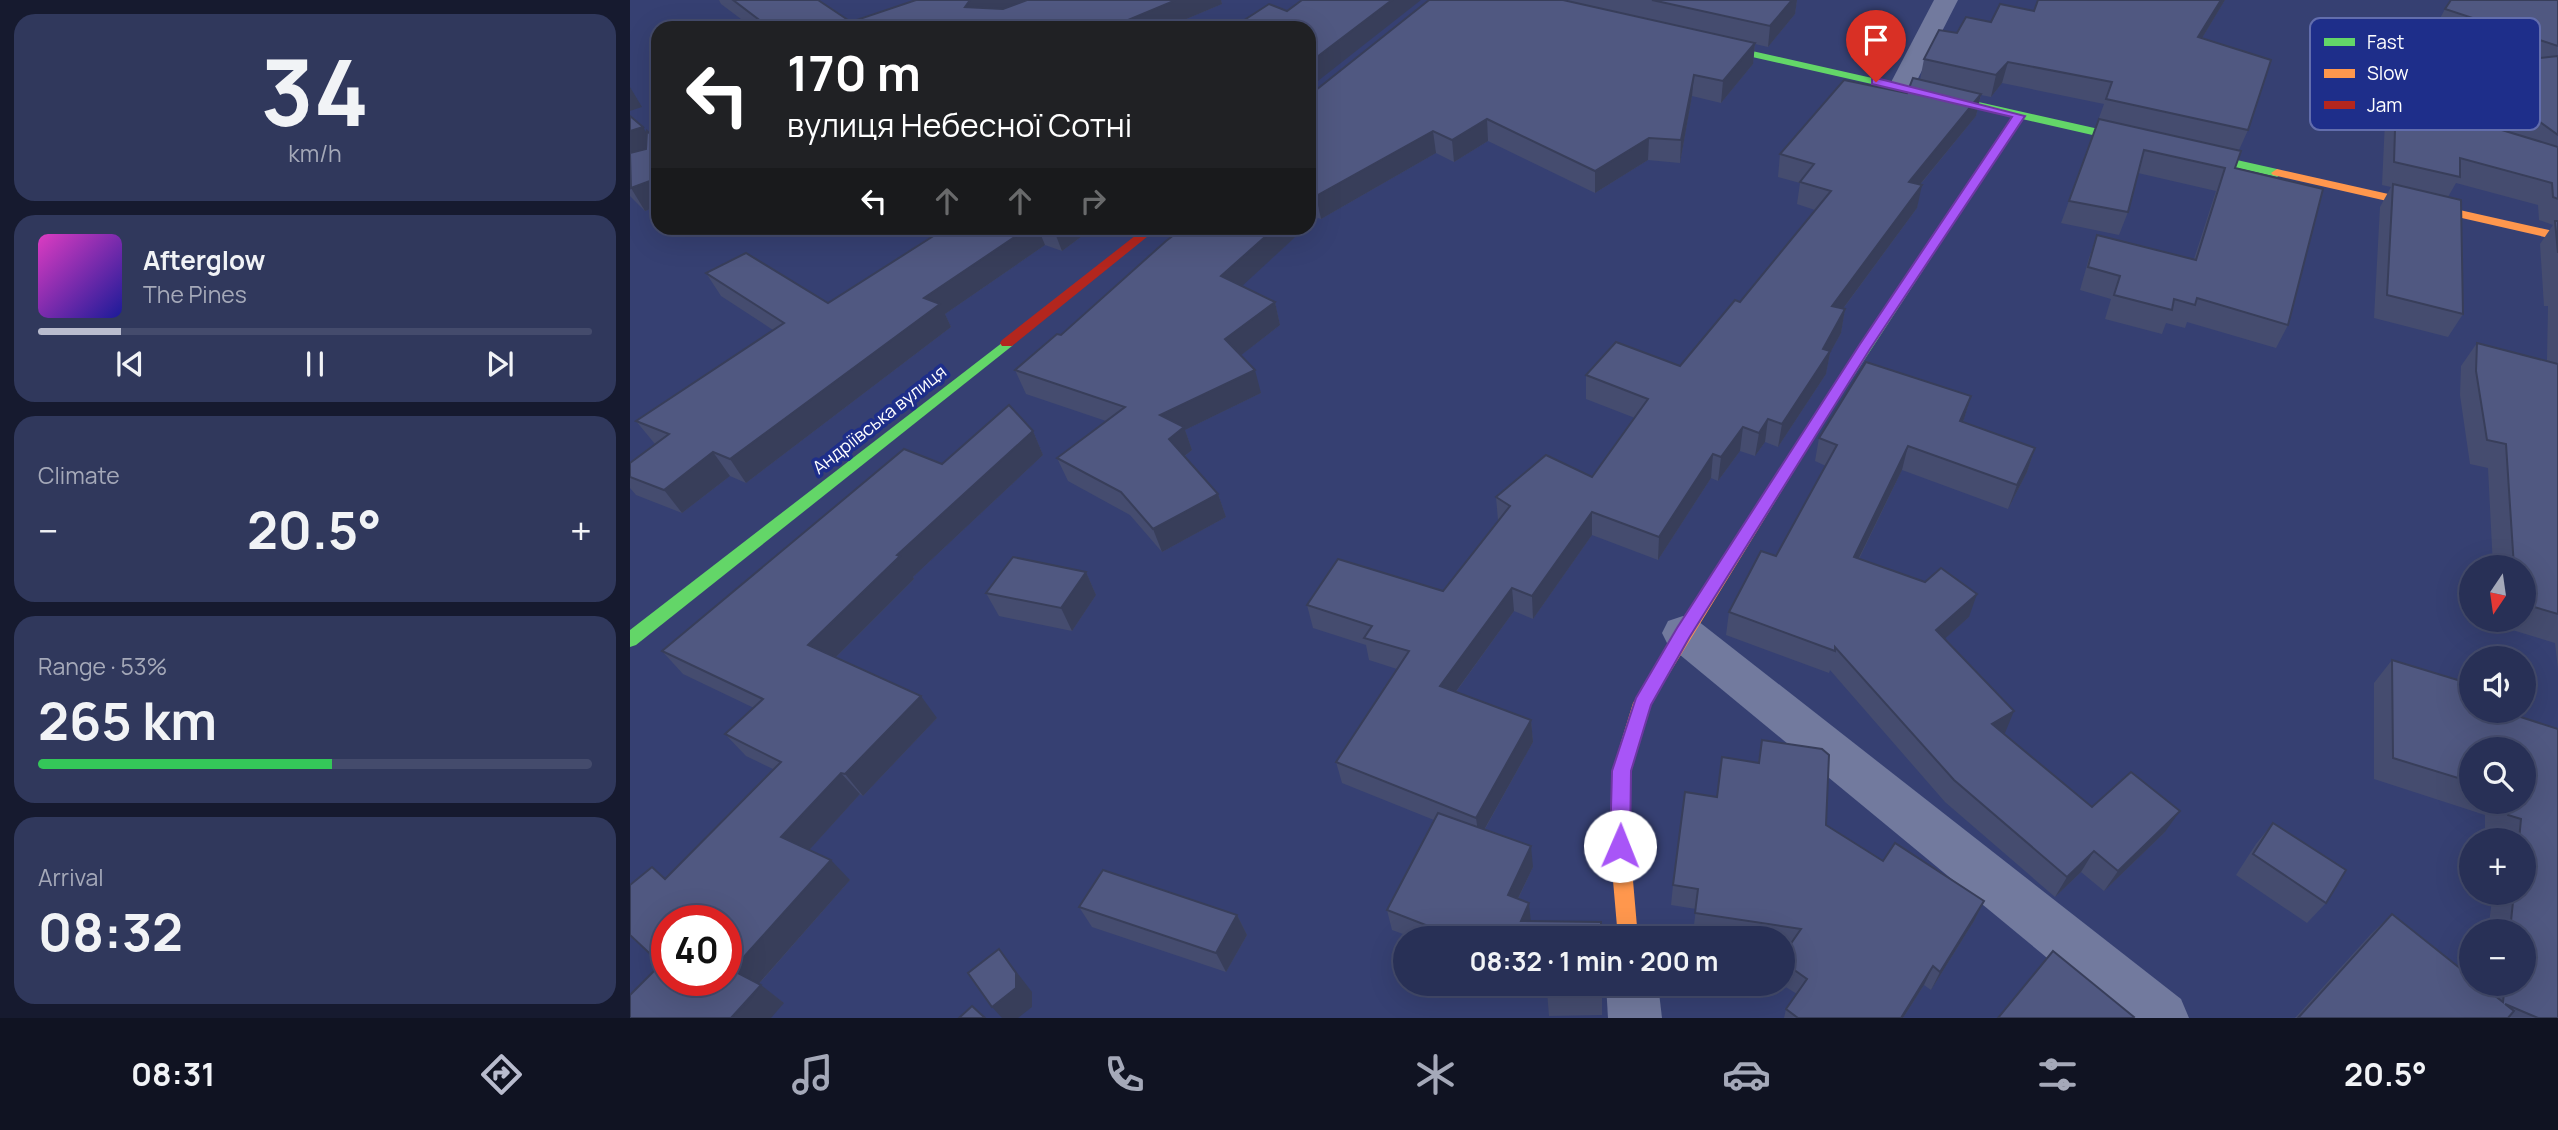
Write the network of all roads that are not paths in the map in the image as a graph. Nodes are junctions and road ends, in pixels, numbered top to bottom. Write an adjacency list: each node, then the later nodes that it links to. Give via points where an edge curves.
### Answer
1 (1946, 0): 3 (street)
2 (1688, 39): 3 (street)
3 (1901, 88): 4 (street)
4 (2019, 116): 6 (street); 7 (street, via 1864,347)
5 (1143, 235): 8 (street, Андріївська вулиця)
6 (2558, 236)
7 (1683, 633): 9 (street, via 1642,704 1621,771 1620,846); 12 (street)
8 (630, 640)
9 (1627, 926)
10 (1633, 996): 11 (street)
11 (1634, 1018)
12 (2162, 1018)

